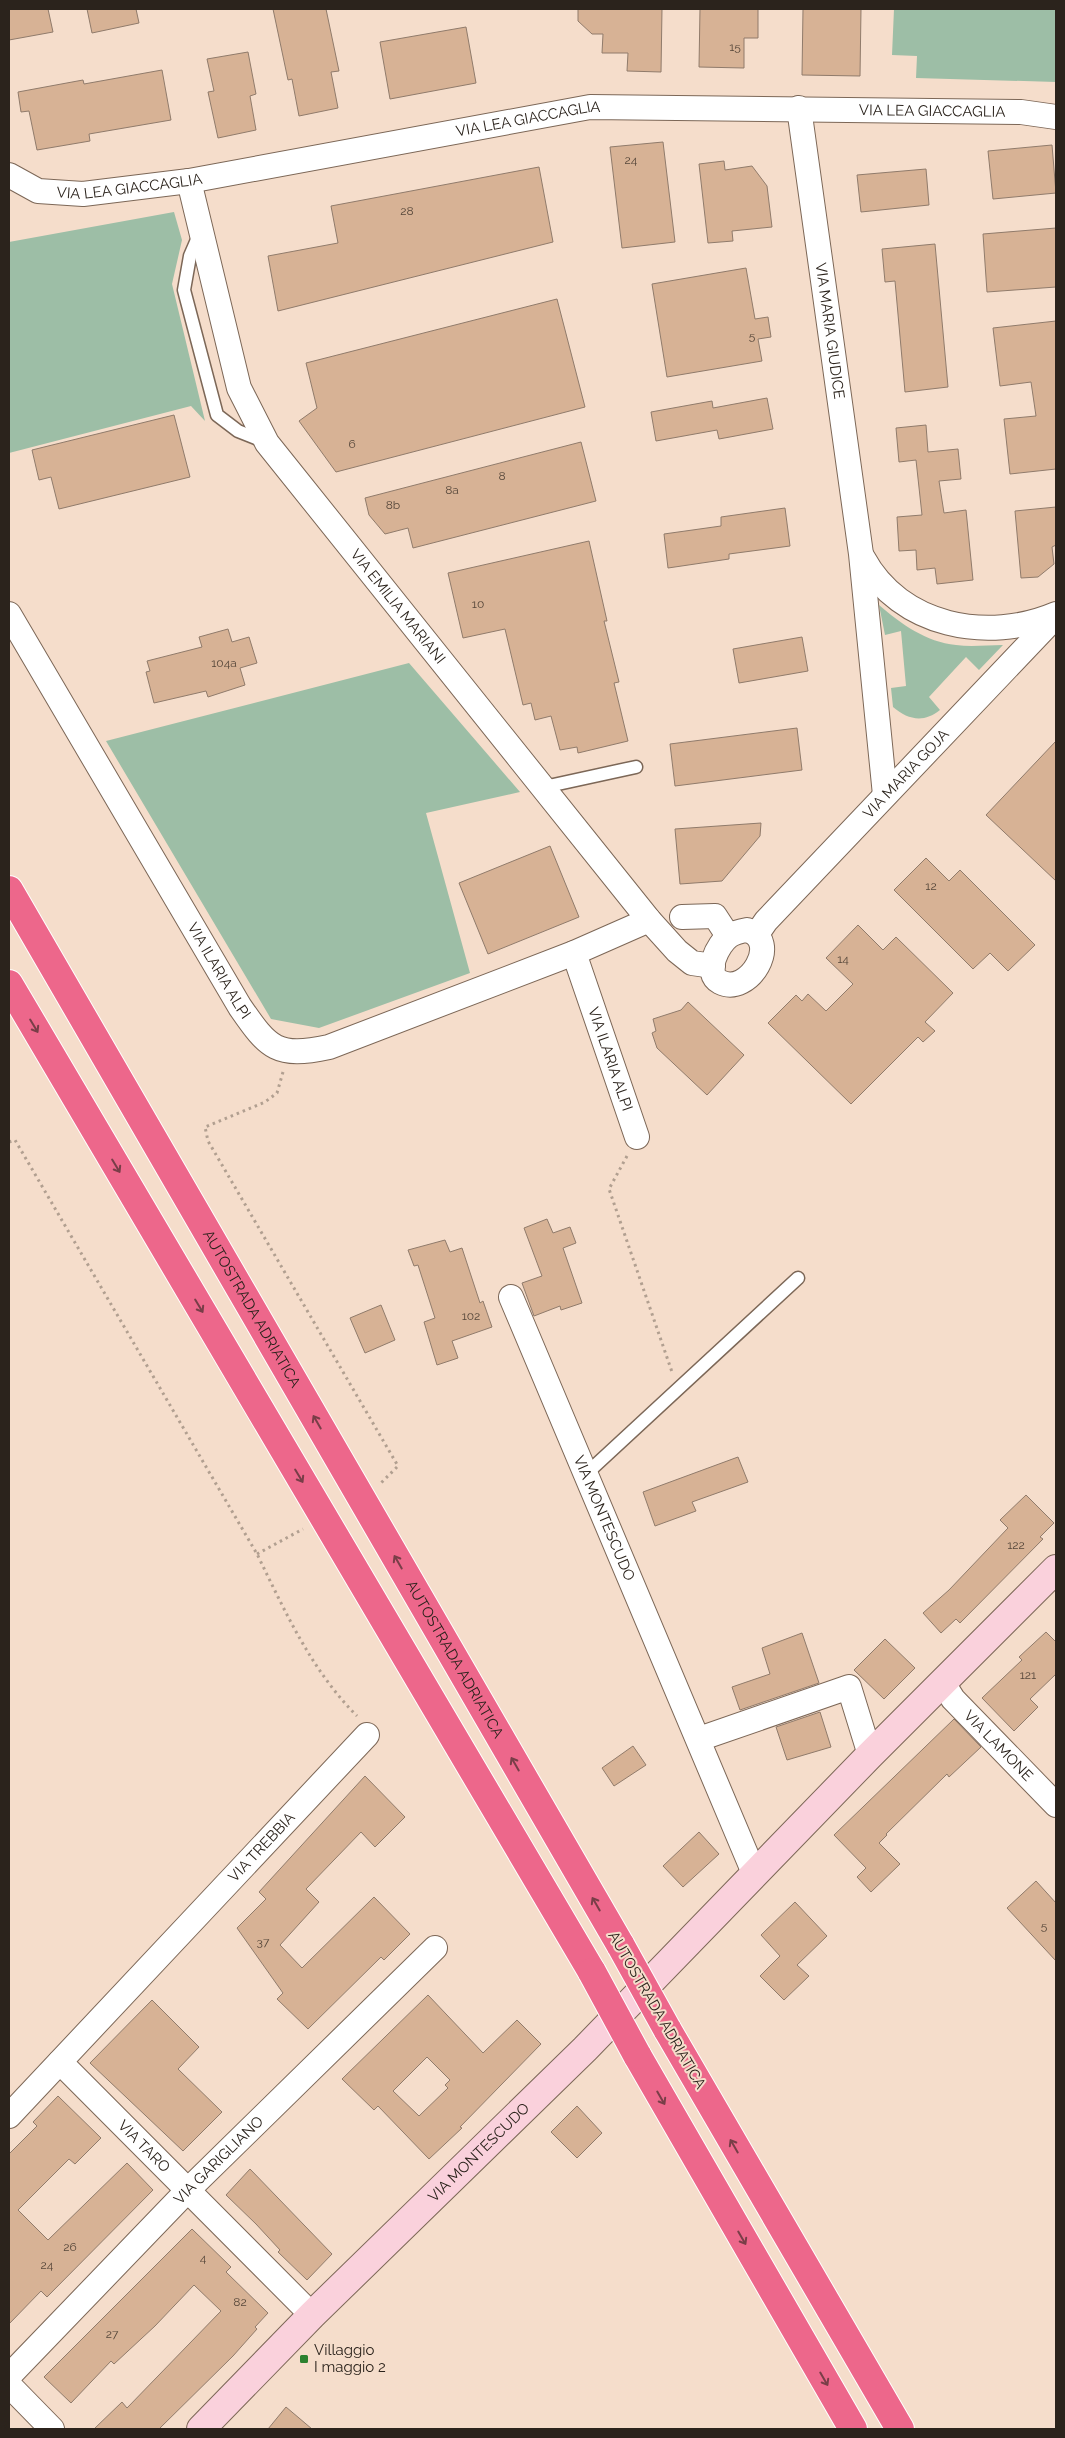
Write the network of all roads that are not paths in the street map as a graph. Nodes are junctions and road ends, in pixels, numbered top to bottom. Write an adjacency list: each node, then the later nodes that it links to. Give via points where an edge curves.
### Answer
1 (799, 108): 2 (street, VIA LEA GIACCAGLIA, via 1021,112); 4 (street, VIA LEA GIACCAGLIA, via 590,106); 7 (street, VIA MARIA GIUDICE)
2 (1056, 116)
3 (9, 175): 4 (street, VIA LEA GIACCAGLIA, via 38,191 83,194)
4 (189, 181): 5 (street, VIA EMILIA MARIANI)
5 (200, 231): 6 (street, VIA EMILIA MARIANI, via 239,388); 6 (lane, via 190,256 184,290 217,415 238,431)
6 (267, 443): 11 (street, VIA EMILIA MARIANI)
7 (861, 554): 9 (street, VIA MARIA GIUDICE, via 870,570 894,597 915,612 942,622 992,628 1031,623); 12 (street, VIA MARIA GIUDICE)
8 (9, 614): 18 (street, VIA ILARIA ALPI, via 240,1007 258,1033 278,1049 300,1053 329,1047)
9 (1056, 615): 12 (street, VIA MARIA GOJA)
10 (636, 767): 11 (lane)
11 (544, 787): 15 (street, VIA EMILIA MARIANI)
12 (885, 795): 16 (street, VIA MARIA GOJA)
13 (9, 890): 35 (highway, AUTOSTRADA ADRIATICA, one-way to 13, bridge)
14 (682, 917): 17 (street, via 715,916)
15 (649, 920): 18 (street, VIA ILARIA ALPI); 19 (street, VIA EMILIA MARIANI, via 692,963)
16 (757, 934): 17 (street, via 747,930); 19 (street, via 762,940 762,949 754,971 746,979 735,984 718,981)
17 (728, 936): 19 (street, via 720,944)
18 (574, 953): 21 (street, VIA ILARIA ALPI)
19 (713, 966)
20 (9, 984): 42 (highway, one-way to 42, bridge, via 592,1972 636,2056)
21 (637, 1137)
22 (798, 1278): 24 (lane)
23 (511, 1296): 24 (street, VIA MONTESCUDO)
24 (586, 1474): 28 (street, VIA MONTESCUDO)
25 (1056, 1569): 26 (street, VIA MONTESCUDO)
26 (943, 1684): 29 (street, VIA MONTESCUDO); 30 (street, VIA LAMONE, via 953,1699)
27 (367, 1735): 33 (street, VIA TREBBIA)
28 (699, 1739): 29 (street, via 849,1688); 31 (street, VIA MONTESCUDO)
29 (870, 1755): 31 (street, VIA MONTESCUDO)
30 (1056, 1804)
31 (754, 1873): 37 (street, VIA MONTESCUDO, via 585,2049)
32 (435, 1948): 36 (street, VIA GARIGLIANO)
33 (60, 2062): 34 (street, VIA TREBBIA); 36 (street, VIA TARO)
34 (9, 2116)
35 (759, 2188): 43 (highway, AUTOSTRADA ADRIATICA); 44 (highway, via 790,2215)
36 (188, 2190): 37 (street, VIA TARO); 38 (street, VIA GARIGLIANO)
37 (312, 2315): 41 (street, VIA MONTESCUDO)
38 (9, 2376)
39 (9, 2385): 40 (street)
40 (52, 2429)
41 (202, 2429)
42 (853, 2429)
43 (900, 2429)
44 (918, 2429)

